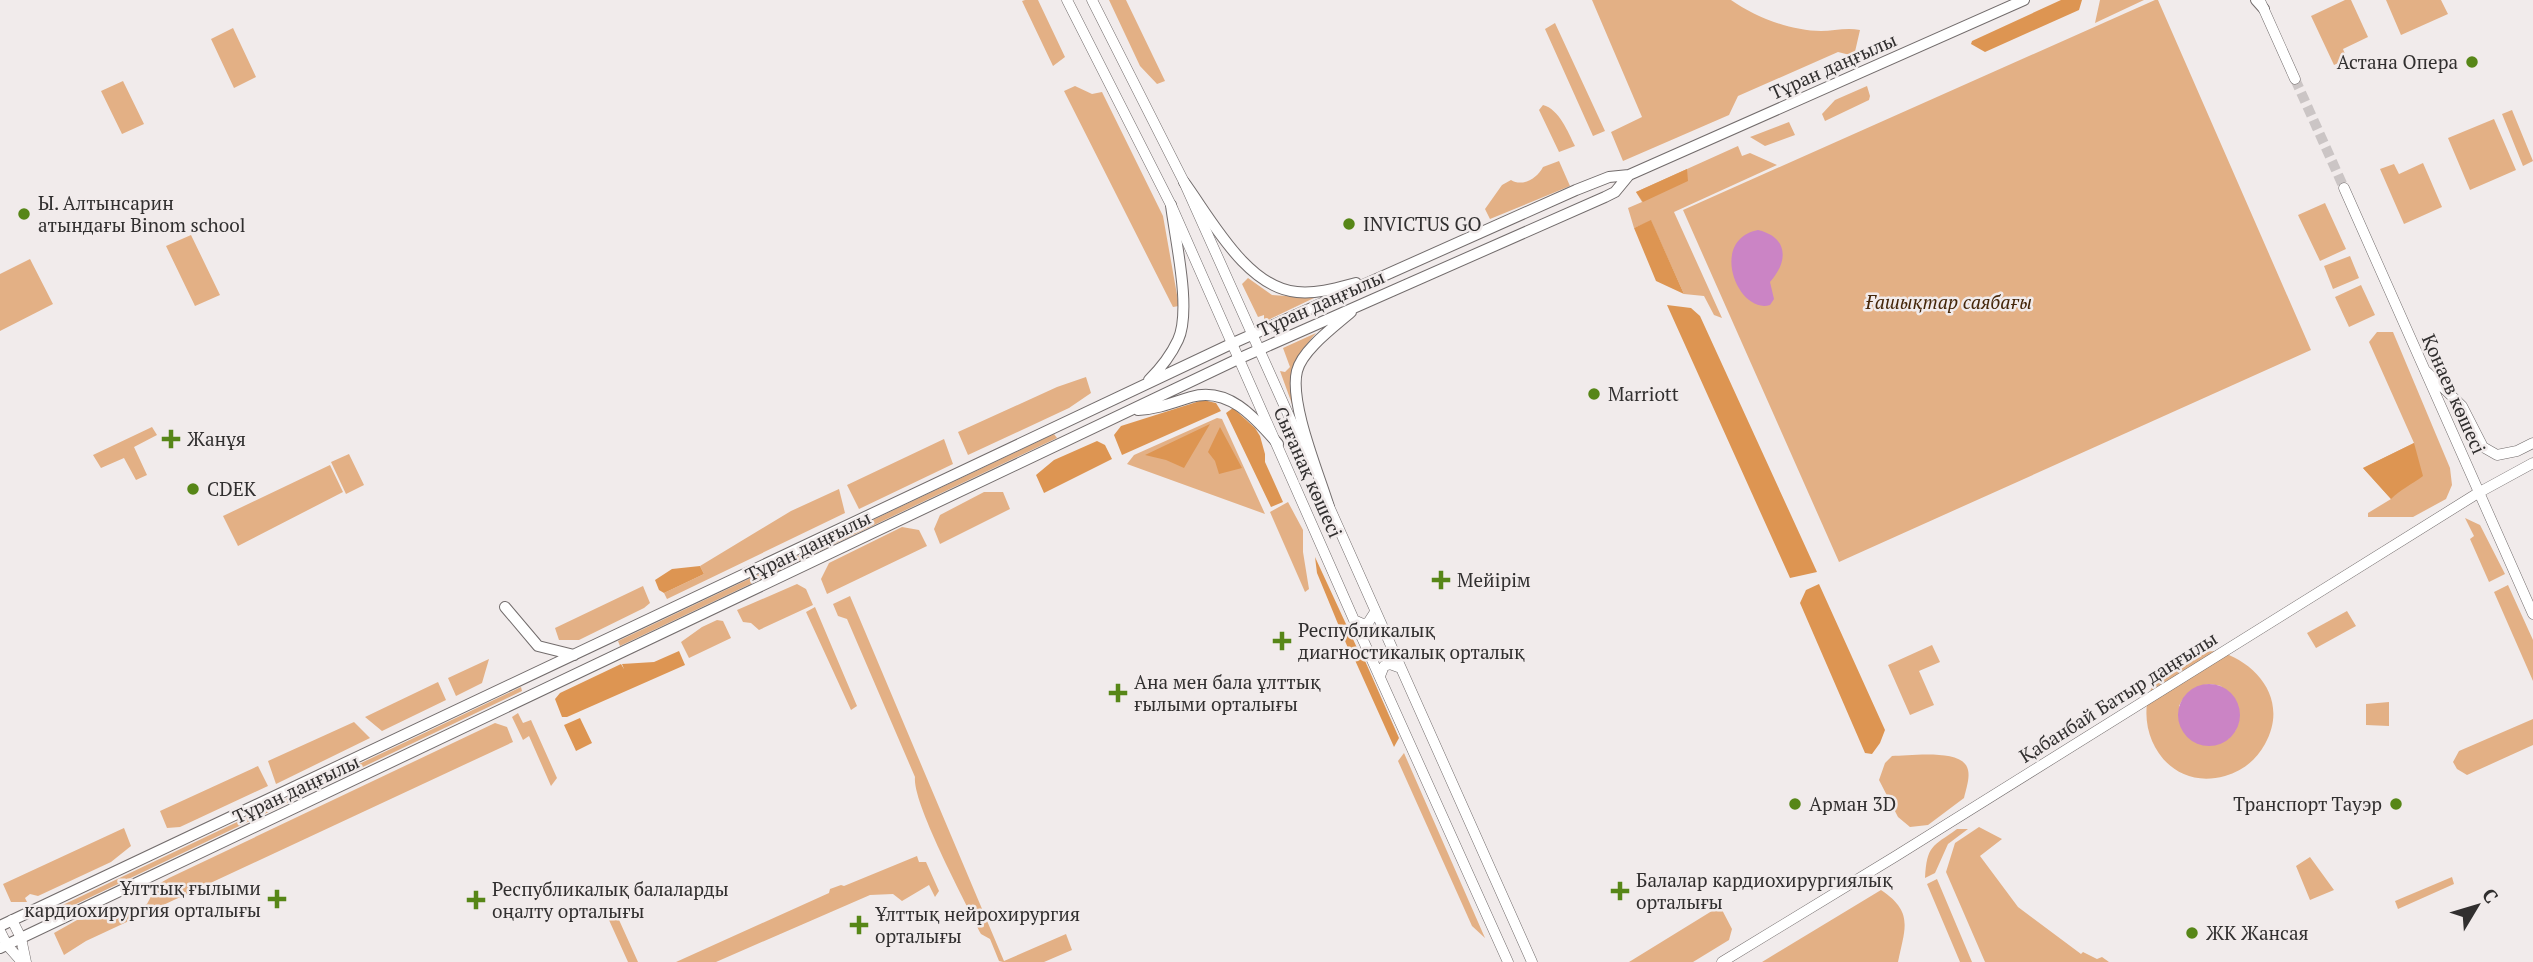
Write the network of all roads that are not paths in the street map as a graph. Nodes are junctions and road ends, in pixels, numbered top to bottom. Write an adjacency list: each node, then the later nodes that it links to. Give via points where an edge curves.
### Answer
1 (1067, 0): 9 (main road, Сығанақ көшесі)
2 (1092, 0): 7 (main road, Сығанақ көшесі)
3 (2024, 0): 6 (main road, Тұран даңғылы)
4 (2260, 3): 5 (main road)
5 (2295, 79)
6 (1629, 175): 10 (main road, Тұран даңғылы, via 1587,186); 11 (main road, Тұран даңғылы, via 1605,197)
7 (1184, 182): 10 (main road, via 1241,261 1269,284 1308,292); 12 (main road, Сығанақ көшесі)
8 (2344, 188): 16 (main road, Қонаев көшесі)
9 (1171, 205): 13 (main road, Сығанақ көшесі); 17 (main road, via 1185,315 1179,340)
10 (1389, 274): 12 (main road, Тұран даңғылы)
11 (1360, 305): 14 (main road, Тұран даңғылы); 23 (main road, via 1315,344 1297,371 1297,405)
12 (1253, 335): 13 (main road, Тұран даңғылы); 14 (main road, Сығанақ көшесі)
13 (1231, 344): 15 (main road, Сығанақ көшесі); 17 (main road, Тұран даңғылы)
14 (1260, 350): 15 (main road, Тұран даңғылы); 23 (main road, Сығанақ көшесі)
15 (1238, 359): 18 (main road, Тұран даңғылы); 20 (main road, Сығанақ көшесі)
16 (2423, 369): 19 (main road, via 2462,405 2483,447 2497,455); 22 (main road, Қонаев көшесі)
17 (1143, 386): 28 (main road, Тұран даңғылы)
18 (1131, 411): 20 (main road, via 1198,396 1220,397 1241,406); 33 (main road, Тұран даңғылы)
19 (2533, 443)
20 (1278, 444): 27 (main road, Сығанақ көшесі)
21 (2533, 463): 22 (main road, Қабанбай Батыр даңғылы)
22 (2478, 493): 26 (main road, Қонаев көшесі); 38 (main road, Қабанбай Батыр даңғылы)
23 (1329, 507): 25 (main road, Сығанақ көшесі)
24 (505, 607): 28 (main road, via 538,646)
25 (1375, 612): 27 (main road, via 1363,624); 29 (main road, Сығанақ көшесі)
26 (2533, 614)
27 (1353, 620): 30 (main road, Сығанақ көшесі)
28 (575, 654): 31 (main road, Тұран даңғылы)
29 (1401, 668): 30 (main road, via 1384,666); 37 (main road, Сығанақ көшесі)
30 (1380, 676): 36 (main road, Сығанақ көшесі)
31 (12, 920): 32 (main road, Тұран даңғылы); 33 (main road)
32 (0, 928): 34 (main road)
33 (20, 938): 34 (main road, Тұран даңғылы); 35 (main road)
34 (3, 947): 35 (main road)
35 (24, 962)
36 (1508, 962)
37 (1532, 962)
38 (1722, 962)

